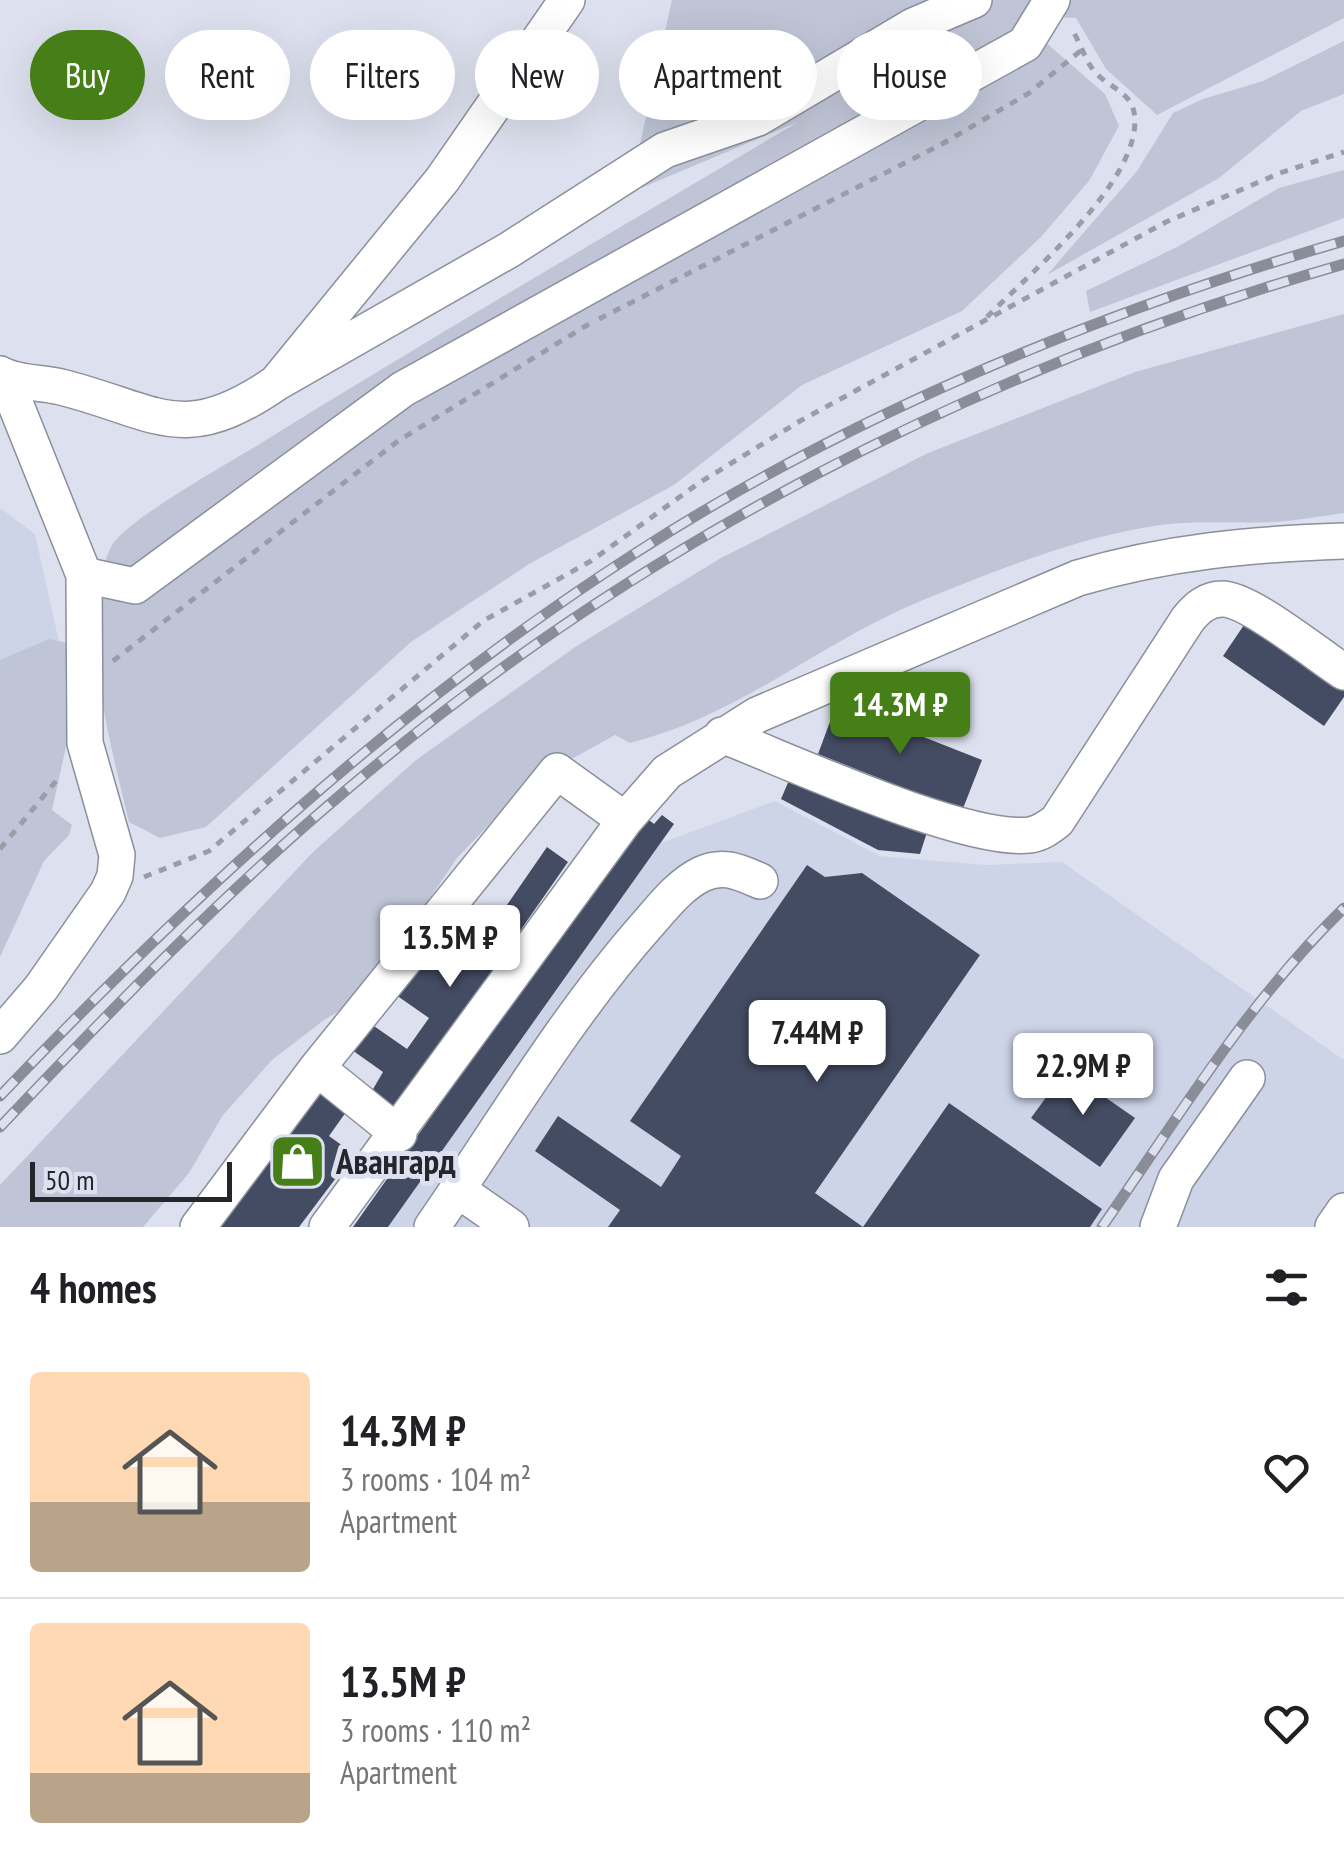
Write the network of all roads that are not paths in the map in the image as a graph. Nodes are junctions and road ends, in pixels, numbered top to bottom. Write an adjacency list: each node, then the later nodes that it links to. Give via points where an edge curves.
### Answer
1 (567, 0): 5 (lane, via 442,180)
2 (974, 0): 5 (lane, via 913,26 758,118 666,150 509,250)
3 (1057, 7): 7 (lane, via 1025,44 404,389 134,586)
4 (3, 376): 5 (lane, via 180,421 213,418); 7 (lane)
5 (276, 383)
6 (1344, 542): 9 (lane, via 1202,550 1124,563 792,698)
7 (84, 575): 12 (lane, via 86,743 117,855 108,892)
8 (1344, 672): 9 (lane, via 1244,607 1226,598 1211,601 1188,618 1056,821 1032,835 951,823)
9 (722, 736): 10 (lane, via 667,772)
10 (625, 820): 13 (lane, via 557,771); 15 (lane)
11 (760, 882): 16 (lane, via 726,868 686,884 609,970)
12 (0, 1036)
13 (317, 1068): 15 (lane); 18 (lane)
14 (1248, 1078): 22 (lane, via 1176,1179)
15 (399, 1134): 19 (lane)
16 (458, 1190): 20 (lane); 21 (lane)
17 (1344, 1211): 23 (lane)
18 (198, 1227)
19 (327, 1227)
20 (432, 1227)
21 (511, 1227)
22 (1158, 1227)
23 (1333, 1227)

